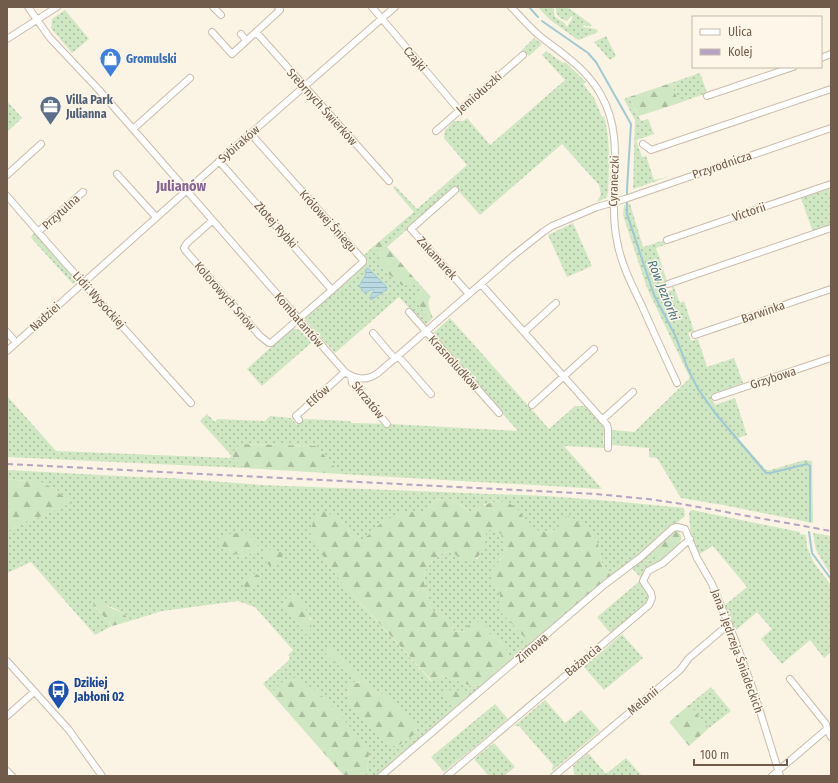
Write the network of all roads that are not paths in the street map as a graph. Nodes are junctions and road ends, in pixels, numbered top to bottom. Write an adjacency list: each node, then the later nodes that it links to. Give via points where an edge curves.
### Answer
1 (28, 7): 9 (street, Kombatantów)
2 (57, 7): 9 (street)
3 (213, 7): 8 (street)
4 (278, 7): 12 (street, via 280,10)
5 (372, 7): 10 (street, Czajki)
6 (396, 7): 10 (street, Sybiraków)
7 (511, 7): 38 (street, Cyraneczki, via 531,28 580,67 602,97 613,127 615,141)
8 (221, 15)
9 (37, 20): 14 (street); 24 (street, Kombatantów, via 62,52)
10 (381, 20): 19 (street, Sybiraków); 22 (street, Czajki)
11 (212, 32): 15 (street, via 232,54)
12 (256, 32): 15 (street); 19 (street, Srebrnych Świerków)
13 (240, 34): 15 (street)
14 (7, 39)
15 (246, 40)
16 (523, 54): 22 (street, Jemiołuszki)
17 (790, 68): 21 (street)
18 (190, 78): 24 (street)
19 (304, 86): 26 (street, Sybiraków); 32 (street, Srebrnych Świerków)
20 (831, 89): 28 (street, via 651,150)
21 (707, 96)
22 (459, 110): 25 (street, Jemiołuszki)
23 (831, 128): 38 (street, Przyrodnicza)
24 (133, 129): 35 (street, Kombatantów)
25 (436, 131)
26 (250, 134): 29 (street, Sybiraków); 48 (street, Królowej Śniegu, via 363,260)
27 (41, 144): 31 (street)
28 (643, 144)
29 (219, 161): 35 (street, Sybiraków); 48 (street, Złotej Rybki)
30 (117, 174): 39 (street)
31 (7, 175)
32 (389, 181)
33 (831, 184): 43 (street, Victorii)
34 (456, 190): 49 (street, Zakamarek, via 411,229)
35 (186, 191): 39 (street, Sybiraków); 40 (street, Kombatantów)
36 (83, 192): 42 (street, Przytulna)
37 (7, 196): 42 (street, Lidii Wysockiej)
38 (613, 202): 45 (street, Kombatantów, via 552,226); 66 (street, Cyraneczki, via 621,259)
39 (156, 218): 44 (street, Sybiraków)
40 (212, 220): 52 (street, Kombatantów); 52 (street, Kolorowych Snów, via 184,248 217,288 263,340 269,343)
41 (831, 228): 46 (street)
42 (39, 231): 44 (street, Lidii Wysockiej)
43 (667, 240)
44 (83, 283): 60 (street, Nadziei); 70 (street, Lidii Wysockiej)
45 (481, 284): 49 (street, Kombatantów); 55 (street)
46 (668, 284)
47 (831, 289): 57 (street, Barwinka)
48 (332, 290): 52 (street, Królowej Śniegu)
49 (470, 294): 53 (street, Kombatantów)
50 (556, 303): 55 (street)
51 (409, 312): 53 (street, Krasnoludków)
52 (299, 320): 63 (street, Kombatantów)
53 (426, 331): 61 (street, Kombatantów); 72 (street, Krasnoludków)
54 (7, 332): 58 (street)
55 (524, 332): 65 (street)
56 (373, 333): 61 (street)
57 (695, 335)
58 (13, 339)
59 (594, 349): 65 (street)
60 (7, 351)
61 (397, 358): 64 (street, Kombatantów, via 375,376 364,379); 68 (street)
62 (831, 358): 69 (street, Grzybowa)
63 (344, 372): 64 (street, Kombatantów); 73 (street, Elfów, via 296,416)
64 (351, 376): 75 (street, Skrzatów, via 352,383)
65 (563, 376): 71 (street); 74 (street)
66 (677, 383)
67 (633, 392): 74 (street)
68 (431, 394)
69 (715, 397)
70 (191, 403)
71 (532, 405)
72 (499, 413)
73 (299, 420)
74 (602, 420): 76 (street, via 608,429)
75 (387, 424)
76 (608, 448)
77 (685, 529): 78 (street, Jana i Jędrzeja Śniadeckich); 90 (street, Zimowa, via 673,528)
78 (690, 539): 79 (street, Jana i Jędrzeja Śniadeckich); 91 (street, Bażancia, via 646,574 643,581 651,593 649,605)
79 (729, 624): 87 (street, Jana i Jędrzeja Śniadeckich, via 754,692); 92 (street, Melanii, via 689,658 680,670)
80 (7, 661): 82 (street)
81 (790, 679): 84 (street, via 826,724)
82 (34, 692): 83 (street); 89 (street, via 69,730)
83 (7, 716)
84 (826, 729): 85 (street); 87 (street)
85 (831, 737)
86 (7, 771): 88 (street)
87 (779, 773): 93 (street)
88 (12, 776)
89 (102, 776)
90 (381, 776)
91 (447, 776)
92 (554, 776)
93 (772, 776)

